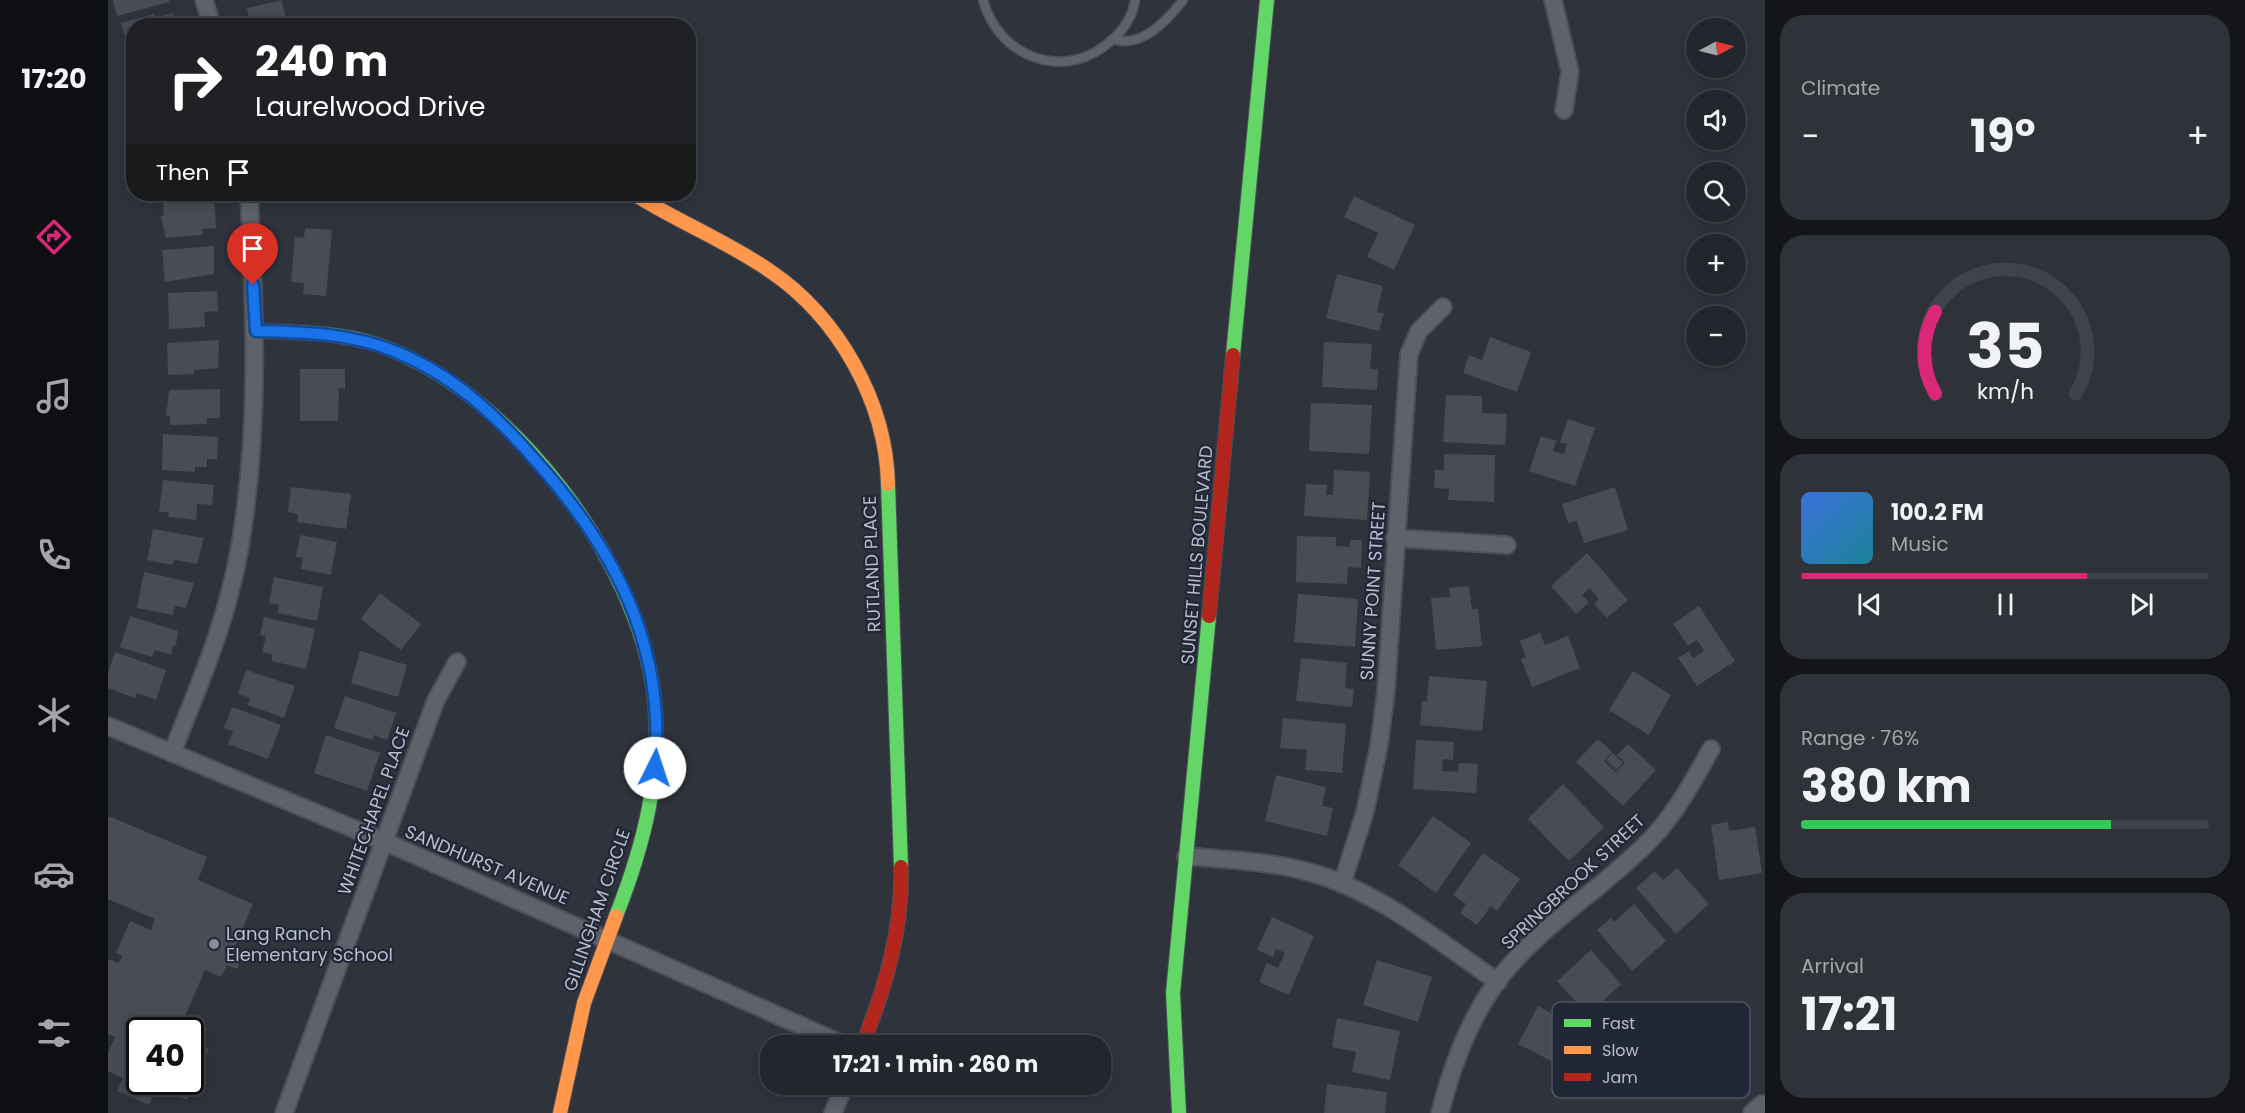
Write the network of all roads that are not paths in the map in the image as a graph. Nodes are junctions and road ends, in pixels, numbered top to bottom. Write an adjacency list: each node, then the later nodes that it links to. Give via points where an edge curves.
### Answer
1 (204, 0): 7 (street)
2 (983, 0): 8 (lane, via 988,17 1003,39 1025,54 1051,62 1078,60)
3 (1135, 0): 8 (lane, via 1122,31)
4 (1183, 0): 8 (lane, via 1142,39 1126,43)
5 (1267, 0): 21 (street, SUNSET HILLS BOULEVARD)
6 (1553, 0): 9 (street, via 1570,72)
7 (210, 18)
8 (1113, 39)
9 (1564, 110)
10 (249, 201): 13 (street)
11 (646, 201): 26 (street, RUTLAND PLACE, via 770,271 810,304 862,377 883,440 888,471 901,879 892,964)
12 (1443, 307): 14 (street, SUNNY POINT STREET, via 1419,331 1409,354)
13 (256, 331): 19 (street, via 254,443 240,548 215,646); 23 (street, GILLINGHAM CIRCLE, via 356,339 395,351 437,372 506,426 573,503 604,549 629,599 645,646 656,699 657,746 653,791 641,841)
14 (1395, 538): 15 (street); 22 (street, SUNNY POINT STREET, via 1379,745 1365,812)
15 (1507, 545)
16 (458, 662): 20 (street, WHITECHAPEL PLACE, via 436,700)
17 (108, 726): 19 (street, SANDHURST AVENUE)
18 (1712, 749): 24 (street, SPRINGBROOK STREET, via 1686,795 1653,837 1528,948)
19 (172, 753): 20 (street, SANDHURST AVENUE)
20 (383, 841): 23 (street, SANDHURST AVENUE); 28 (street, WHITECHAPEL PLACE)
21 (1186, 856): 22 (street, via 1280,865); 31 (street, SUNSET HILLS BOULEVARD, via 1173,993)
22 (1342, 884): 24 (street, via 1390,909)
23 (608, 939): 25 (street, SANDHURST AVENUE); 29 (street, GILLINGHAM CIRCLE, via 588,990)
24 (1498, 982): 32 (street, SPRINGBROOK STREET, via 1469,1029)
25 (822, 1035)
26 (866, 1035)
27 (840, 1095): 30 (street)
28 (284, 1113)
29 (560, 1113)
30 (833, 1113)
31 (1179, 1113)
32 (1440, 1113)

